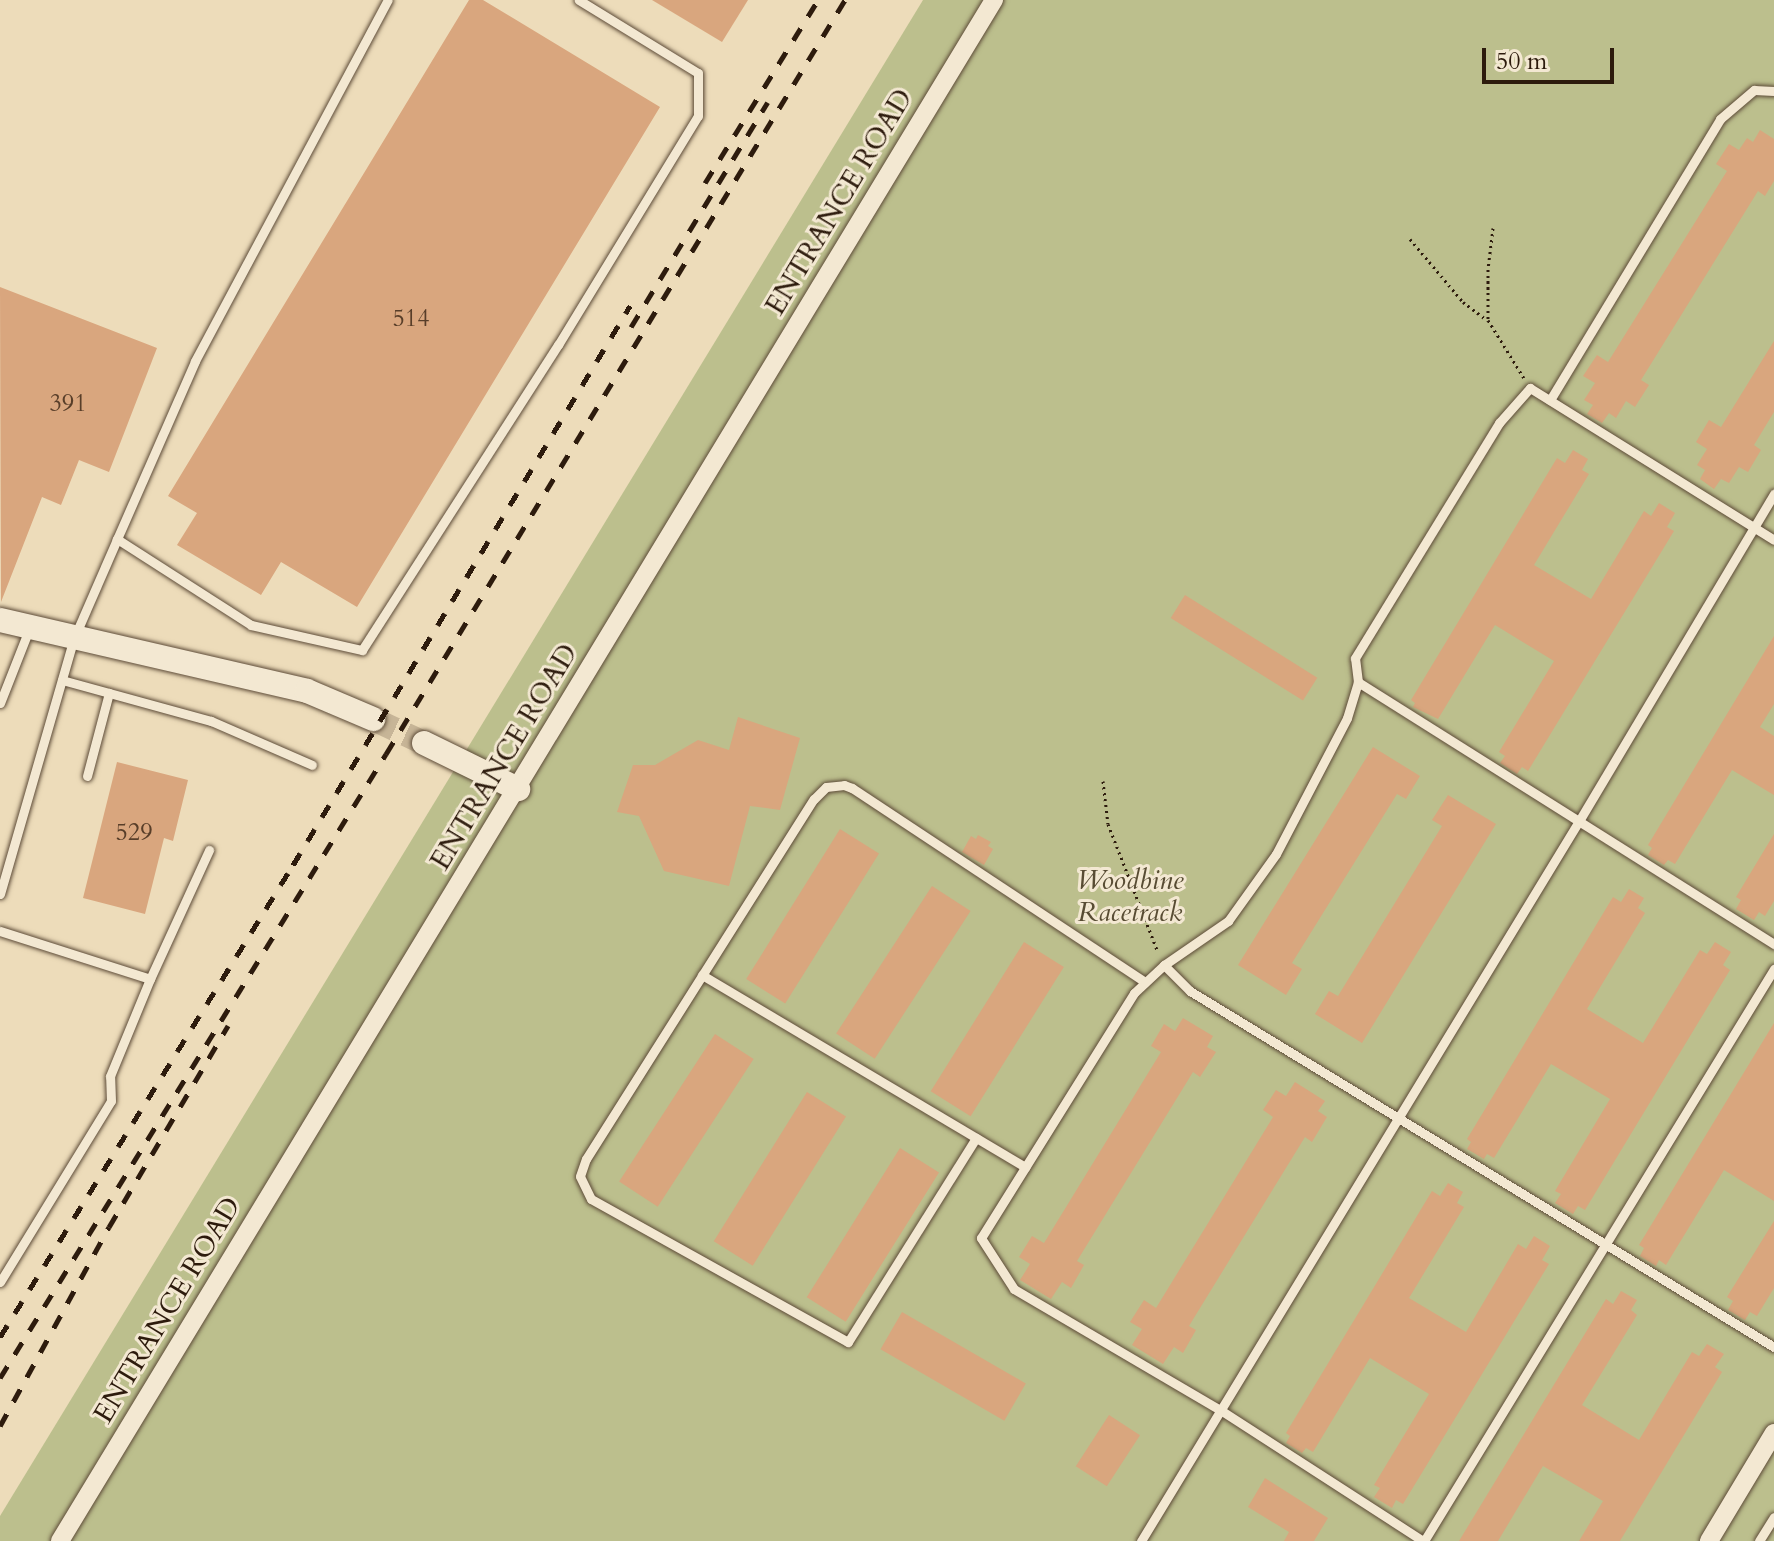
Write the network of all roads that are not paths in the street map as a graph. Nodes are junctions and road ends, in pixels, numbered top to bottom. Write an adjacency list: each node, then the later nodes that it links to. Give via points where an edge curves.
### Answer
1 (388, 0): 8 (lane, via 195,361)
2 (579, 0): 8 (lane, via 698,73 698,116 550,359 362,650 251,625)
3 (994, 0): 21 (street, ENTRANCE ROAD)
4 (1774, 91): 5 (lane, via 1754,90 1720,119)
5 (1550, 400): 7 (lane); 14 (lane, via 1530,388 1499,423 1355,658)
6 (1774, 494): 7 (lane)
7 (1753, 528): 9 (lane); 22 (lane)
8 (117, 539): 12 (lane)
9 (1774, 540)
10 (0, 620): 11 (street)
11 (30, 627): 12 (street); 16 (lane)
12 (74, 638): 13 (lane); 17 (street, via 307,691)
13 (62, 680): 15 (lane); 24 (lane)
14 (1358, 682): 22 (lane); 27 (lane, via 1347,718 1276,854 1228,921)
15 (109, 693): 19 (lane, via 211,721); 20 (lane)
16 (0, 703)
17 (373, 719)
18 (424, 743): 21 (street)
19 (312, 765)
20 (87, 776)
21 (518, 789): 41 (street, ENTRANCE ROAD)
22 (1579, 821): 26 (lane); 32 (lane)
23 (209, 850): 30 (lane)
24 (0, 894)
25 (0, 931): 30 (lane)
26 (1774, 944)
27 (1164, 965): 31 (lane); 32 (lane, via 1190,991)
28 (1774, 969): 35 (lane)
29 (702, 975): 31 (lane, via 819,792 844,785); 33 (lane); 33 (lane, via 581,1167 585,1193 599,1204 848,1342)
30 (150, 979): 36 (lane, via 110,1076 111,1101)
31 (1145, 982): 34 (lane)
32 (1399, 1118): 35 (lane); 38 (lane)
33 (976, 1138): 34 (lane)
34 (1025, 1167): 38 (lane, via 981,1238 996,1267 1014,1289)
35 (1605, 1245): 37 (lane); 43 (lane)
36 (0, 1282)
37 (1774, 1347)
38 (1222, 1411): 42 (lane); 43 (lane)
39 (1774, 1433): 44 (street)
40 (1774, 1517): 45 (lane)
41 (60, 1541)
42 (1141, 1541)
43 (1424, 1541)
44 (1709, 1541)
45 (1759, 1541)

